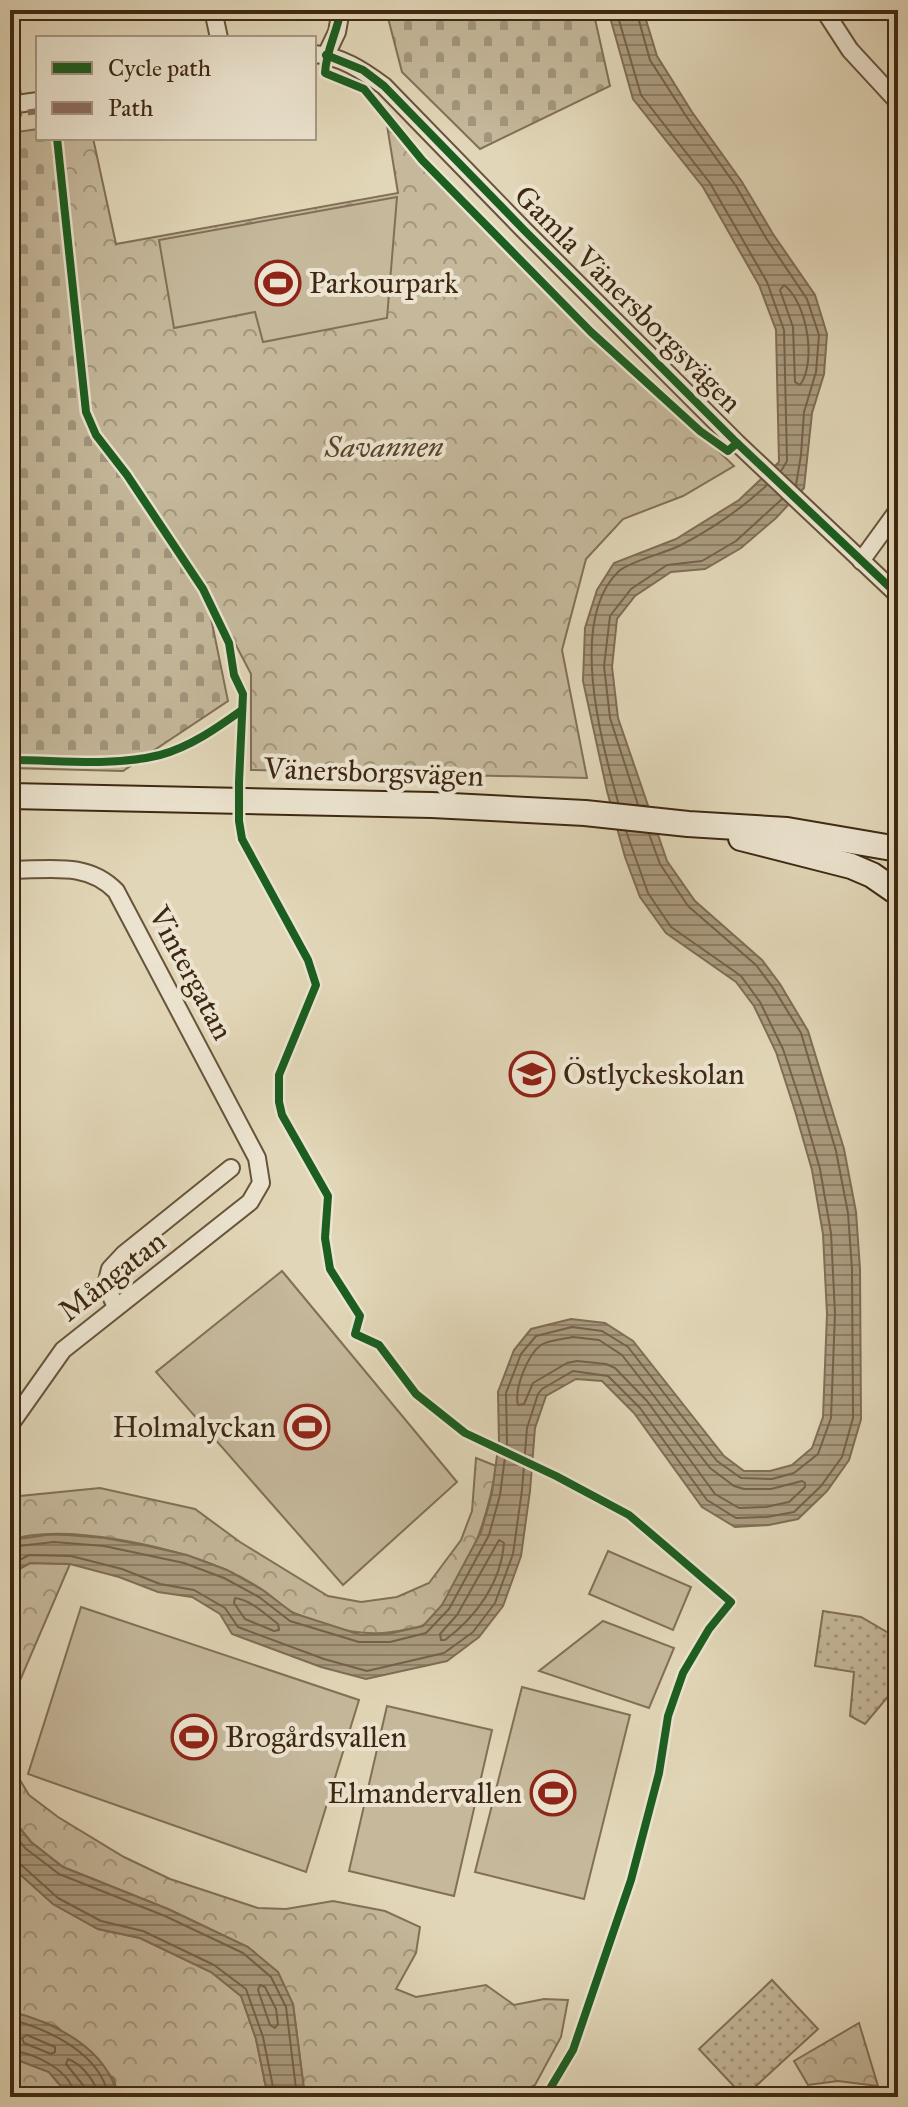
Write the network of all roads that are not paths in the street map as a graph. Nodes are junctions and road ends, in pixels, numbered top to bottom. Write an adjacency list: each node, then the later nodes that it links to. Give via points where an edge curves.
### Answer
1 (213, 10): 4 (street)
2 (341, 10): 5 (street, via 337,32)
3 (824, 10): 8 (street, via 850,50)
4 (219, 36)
5 (320, 55): 11 (street, Gamla Vänersborgsvägen, via 363,70 384,86)
6 (10, 81): 9 (street)
7 (36, 101): 9 (street)
8 (898, 102)
9 (12, 105)
10 (898, 510): 11 (street)
11 (861, 561): 12 (street, Gamla Vänersborgsvägen)
12 (898, 595)
13 (10, 796): 14 (main road, Vänersborgsvägen, via 432,805)
14 (688, 824): 15 (main road, Vänersborgsvägen, via 787,830); 17 (main road, Vänersborgsvägen, via 851,866)
15 (898, 849)
16 (10, 870): 19 (street, Vintergatan, via 90,873 116,891 257,1158)
17 (898, 893)
18 (231, 1168): 20 (street, via 110,1269 106,1285)
19 (261, 1183): 20 (street, Mångatan, via 250,1202)
20 (116, 1307): 21 (street, Mångatan, via 63,1350)
21 (10, 1425)

